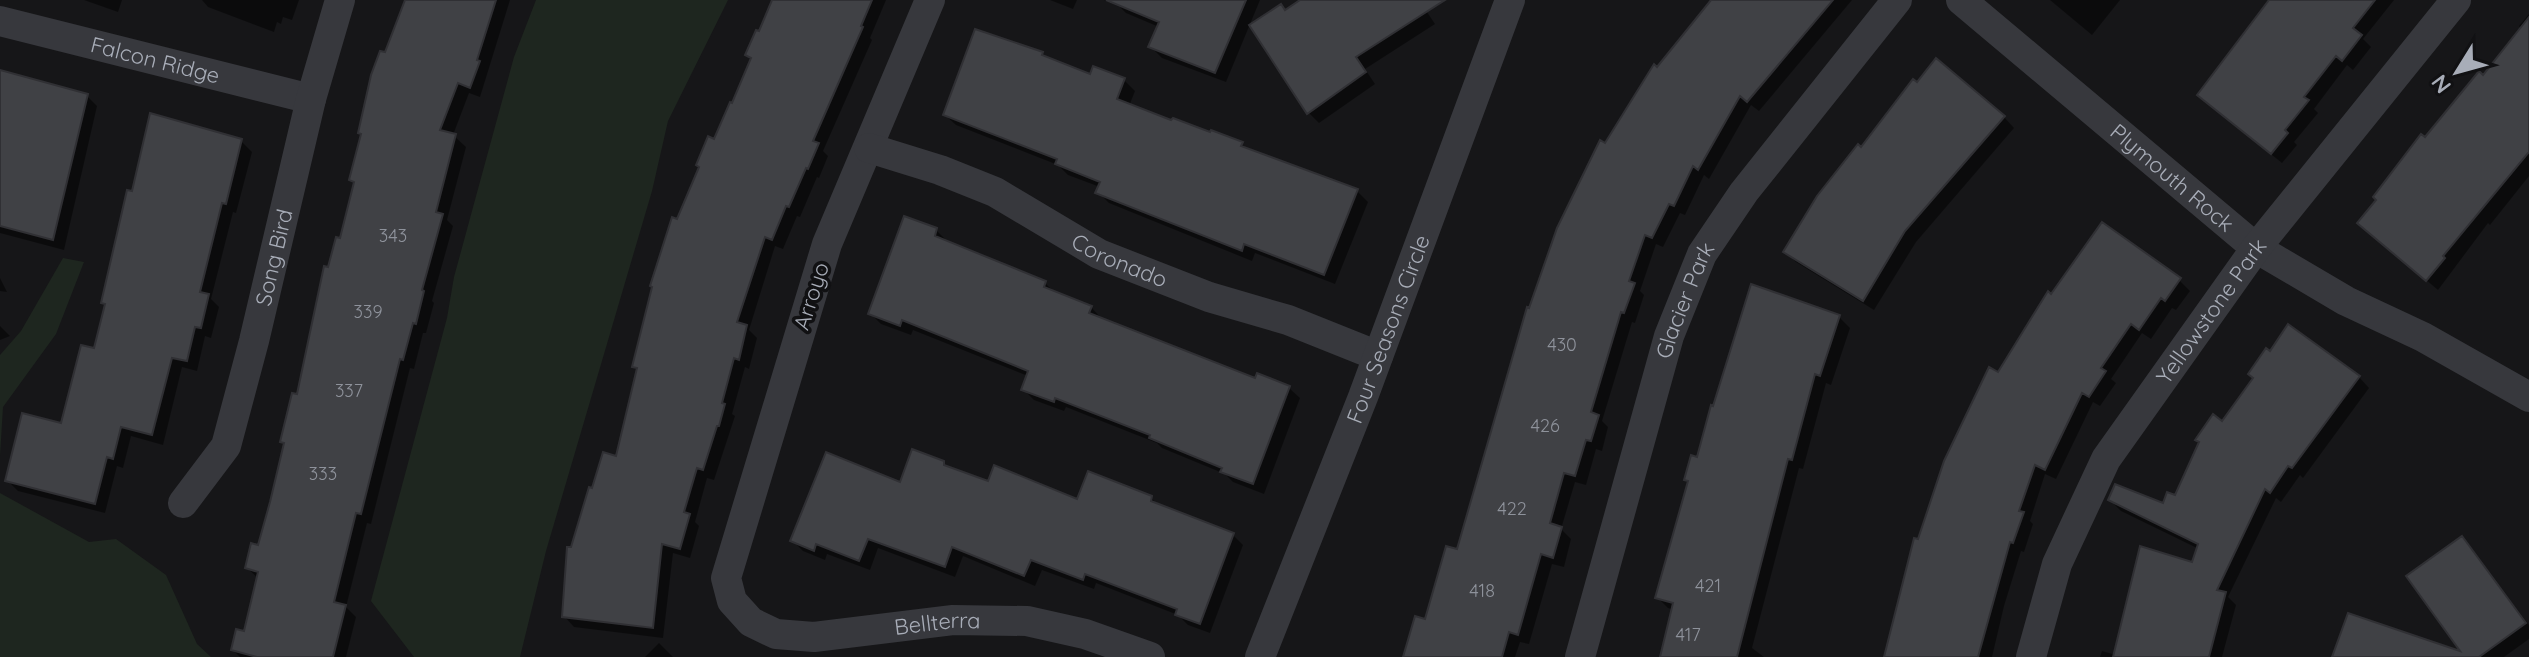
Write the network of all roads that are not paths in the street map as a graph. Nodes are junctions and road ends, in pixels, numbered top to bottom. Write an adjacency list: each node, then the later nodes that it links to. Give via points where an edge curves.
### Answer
1 (340, 0): 8 (street, Song Bird)
2 (930, 0): 9 (street, Arroyo)
3 (1510, 0): 11 (street, Four Seasons Circle)
4 (1897, 0): 17 (street, Glacier Park, via 1744,192 1702,254 1669,336)
5 (1961, 0): 10 (street, Plymouth Rock)
6 (2456, 0): 10 (street, Yellowstone Park)
7 (0, 21): 8 (street, Falcon Ridge)
8 (311, 99): 13 (street, Song Bird, via 226,446)
9 (869, 148): 11 (street, Coronado, via 995,192 1099,254); 14 (street, Arroyo, via 827,244 741,523 726,578)
10 (2256, 248): 12 (street, Plymouth Rock); 18 (street, Yellowstone Park, via 2106,459 2057,564)
11 (1378, 356): 16 (street, Four Seasons Circle)
12 (2529, 397)
13 (183, 503)
14 (732, 601): 15 (street, Bellterra, via 751,622 776,634 814,637 953,620 1027,621)
15 (1150, 657)
16 (1260, 657)
17 (1580, 657)
18 (2031, 657)

